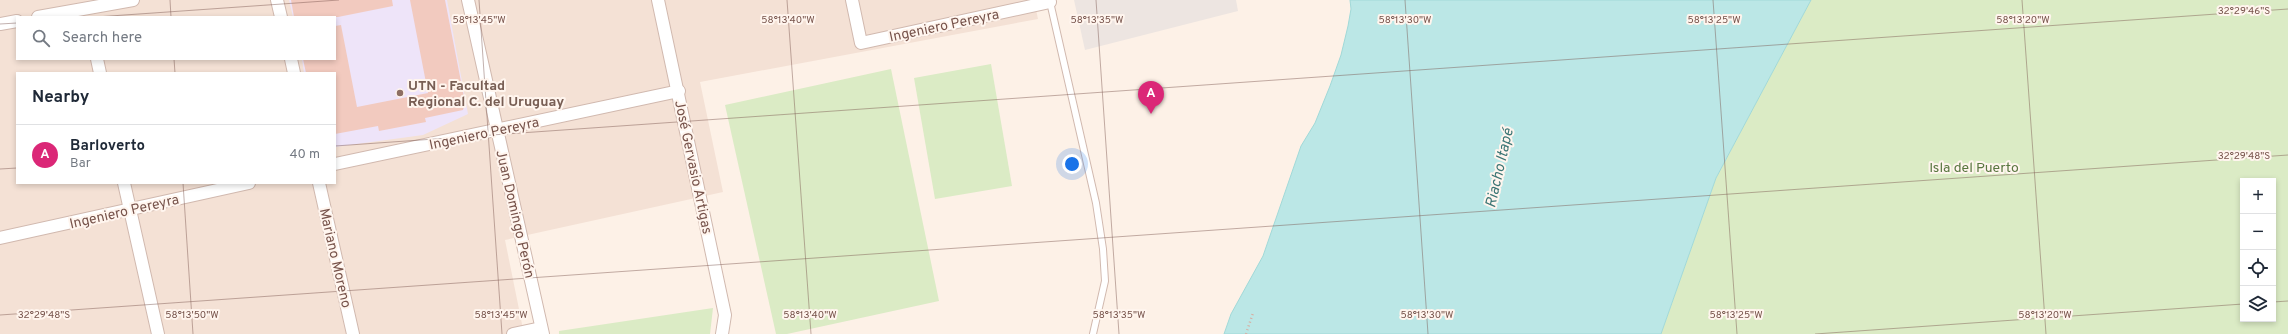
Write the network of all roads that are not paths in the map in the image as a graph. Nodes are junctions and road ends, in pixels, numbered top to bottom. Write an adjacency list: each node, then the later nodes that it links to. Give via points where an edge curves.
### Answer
1 (133, 0): 7 (street)
2 (277, 0): 9 (street)
3 (468, 0): 17 (street, Juan Domingo Perón)
4 (658, 0): 16 (street, José Gervasio Artigas)
5 (852, 0): 6 (street, Ingeniero Pereyra, via 861,43)
6 (1049, 1): 29 (lane, via 1096,204 1103,249 1105,281)
7 (86, 8): 8 (street)
8 (43, 16)
9 (281, 16)
10 (16, 21): 11 (street)
11 (0, 24)
12 (97, 60): 14 (street)
13 (291, 60): 15 (street)
14 (100, 72)
15 (294, 72)
16 (679, 91): 17 (street, Ingeniero Pereyra); 28 (street, José Gervasio Artigas, via 724,315)
17 (497, 130): 18 (street, Ingeniero Pereyra); 24 (street, Juan Domingo Perón)
18 (336, 164)
19 (124, 184): 22 (street)
20 (244, 184): 22 (street, Ingeniero Pereyra)
21 (319, 184): 26 (street, Mariano Moreno)
22 (130, 209): 23 (street, Ingeniero Pereyra); 25 (street)
23 (0, 238)
24 (542, 331): 27 (street)
25 (158, 334)
26 (353, 334)
27 (513, 334)
28 (722, 334)
29 (1093, 334)

